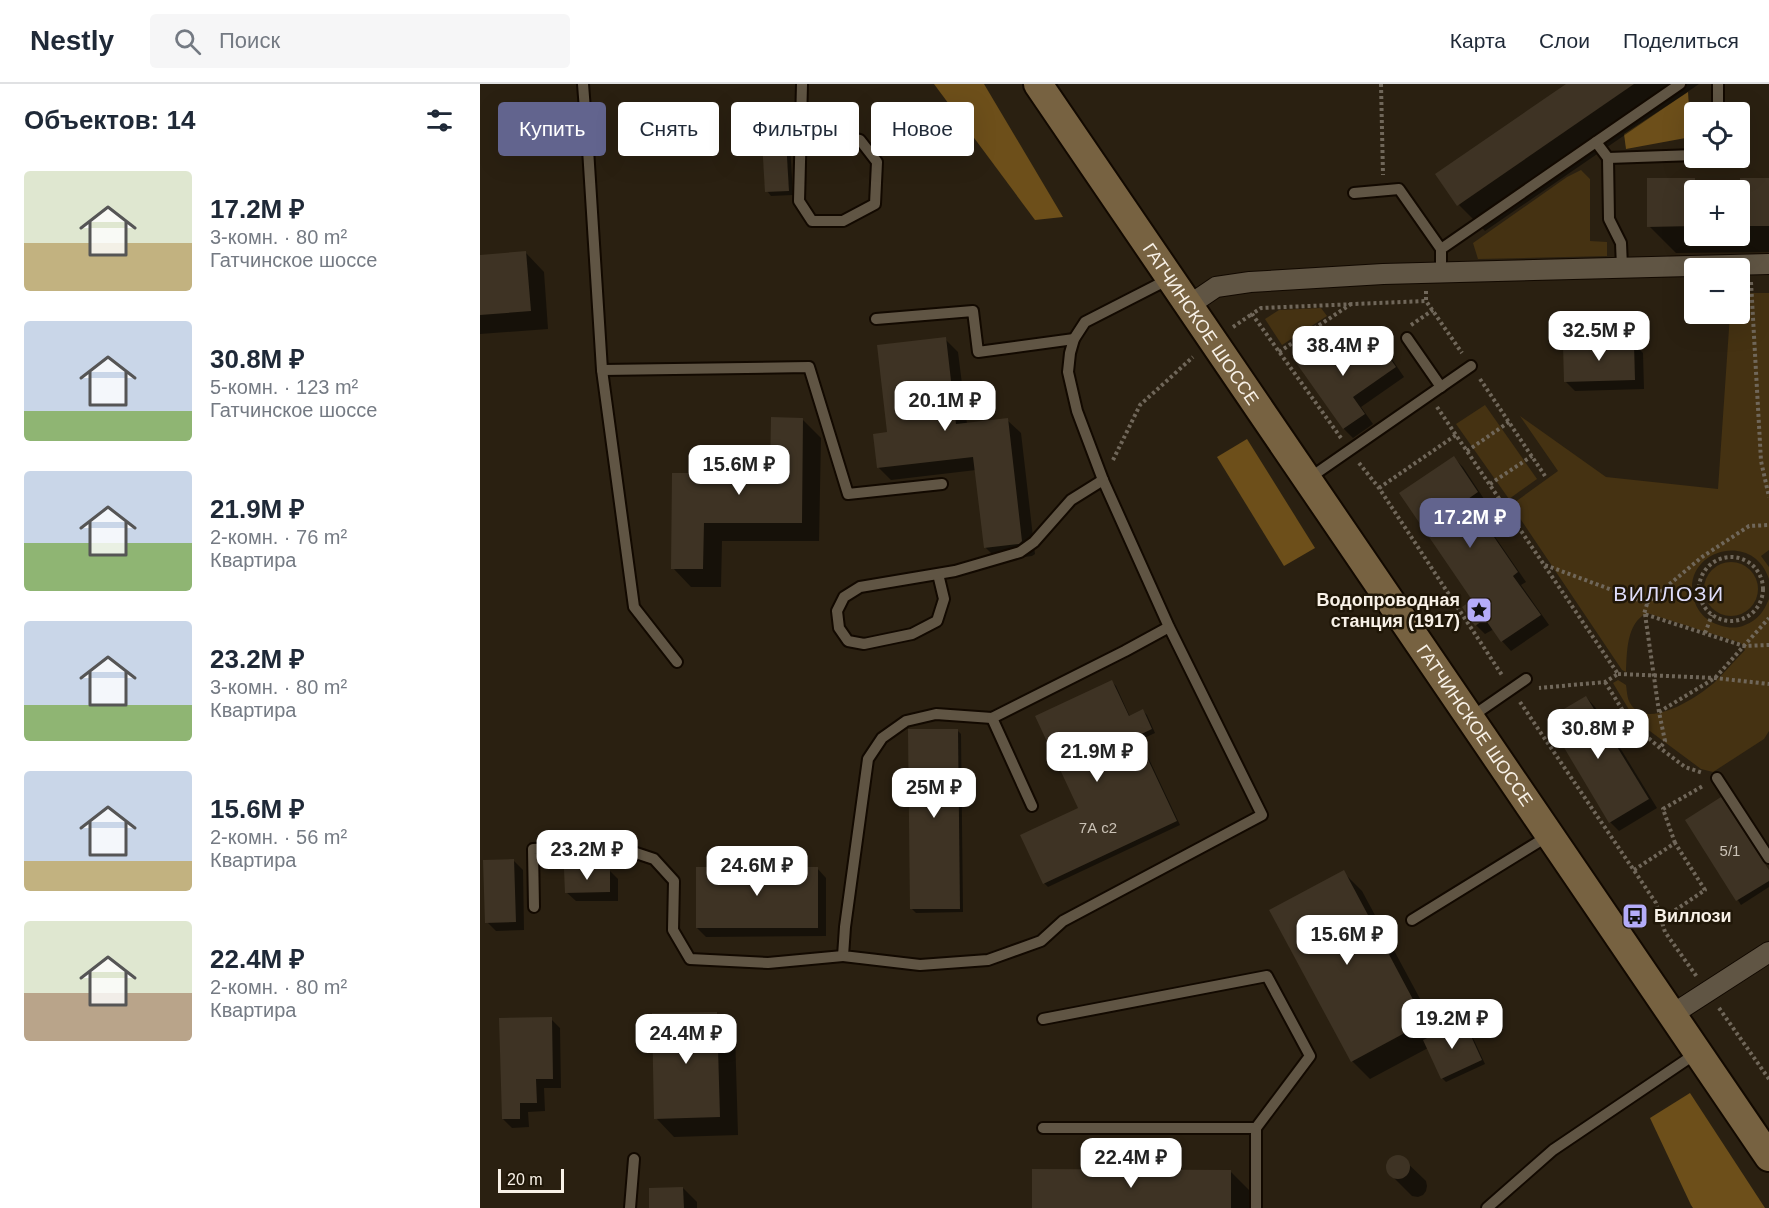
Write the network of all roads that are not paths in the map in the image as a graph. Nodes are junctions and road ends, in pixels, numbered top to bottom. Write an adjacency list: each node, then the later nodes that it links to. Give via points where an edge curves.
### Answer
1 (583, 84): 23 (lane)
2 (802, 84): 6 (lane)
3 (1038, 84): 17 (main road, ГАТЧИНСКОЕ ШОССЕ)
4 (1680, 84): 9 (lane)
5 (1718, 84): 7 (lane)
6 (801, 102)
7 (1718, 102)
8 (800, 130): 8 (lane, via 799,201 812,221 843,221 875,204 877,162 860,140)
9 (1596, 142): 11 (lane); 13 (lane)
10 (1684, 155): 11 (lane)
11 (1608, 158): 15 (lane, via 1609,219 1621,243)
12 (1354, 193): 13 (lane, via 1399,189)
13 (1440, 249): 16 (lane)
14 (1760, 264): 15 (street)
15 (1622, 267): 16 (street)
16 (1441, 272): 18 (street, via 1250,282 1216,287)
17 (1169, 279): 18 (main road, ГАТЧИНСКОЕ ШОССЕ); 21 (lane, via 1085,322)
18 (1188, 306): 26 (main road, ГАТЧИНСКОЕ ШОССЕ)
19 (876, 319): 21 (lane, via 973,310 978,352)
20 (1406, 333): 24 (lane)
21 (1074, 339): 25 (lane, via 1068,372 1077,411)
22 (1471, 366): 24 (lane)
23 (602, 370): 27 (lane, via 809,367 848,495); 30 (lane, via 634,607)
24 (1441, 387): 26 (lane)
25 (1103, 480): 28 (lane, via 1071,500 1020,552); 29 (lane)
26 (1308, 480): 32 (main road, ГАТЧИНСКОЕ ШОССЕ)
27 (942, 484)
28 (938, 574): 28 (lane, via 860,587 844,597 837,611 839,628 848,641 864,644 912,634 937,621 944,599)
29 (1168, 627): 33 (lane); 41 (lane, via 1262,815 1063,921 1041,941 988,960 920,965)
30 (677, 662)
31 (1530, 684): 32 (lane, via 1512,689)
32 (1470, 717): 36 (main road, ГАТЧИНСКОЕ ШОССЕ)
33 (992, 718): 35 (lane); 41 (lane, via 936,714 906,721 882,738 868,759)
34 (1717, 778): 37 (lane)
35 (1032, 806)
36 (1550, 835): 39 (lane); 42 (main road, ГАТЧИНСКОЕ ШОССЕ)
37 (1769, 858)
38 (534, 907): 41 (lane, via 532,849 615,846 654,859 674,881 673,930 690,959 768,963)
39 (1412, 920)
40 (1769, 952): 42 (street)
41 (843, 956)
42 (1673, 1014): 44 (main road, ГАТЧИНСКОЕ ШОССЕ)
43 (1043, 1019): 46 (lane, via 1267,976 1310,1056)
44 (1698, 1052): 47 (main road, ГАТЧИНСКОЕ ШОССЕ); 51 (lane, via 1553,1150)
45 (1042, 1128): 46 (lane)
46 (1256, 1128): 50 (lane)
47 (1769, 1157)
48 (634, 1159): 49 (lane)
49 (630, 1208)
50 (1256, 1208)
51 (1487, 1208)

